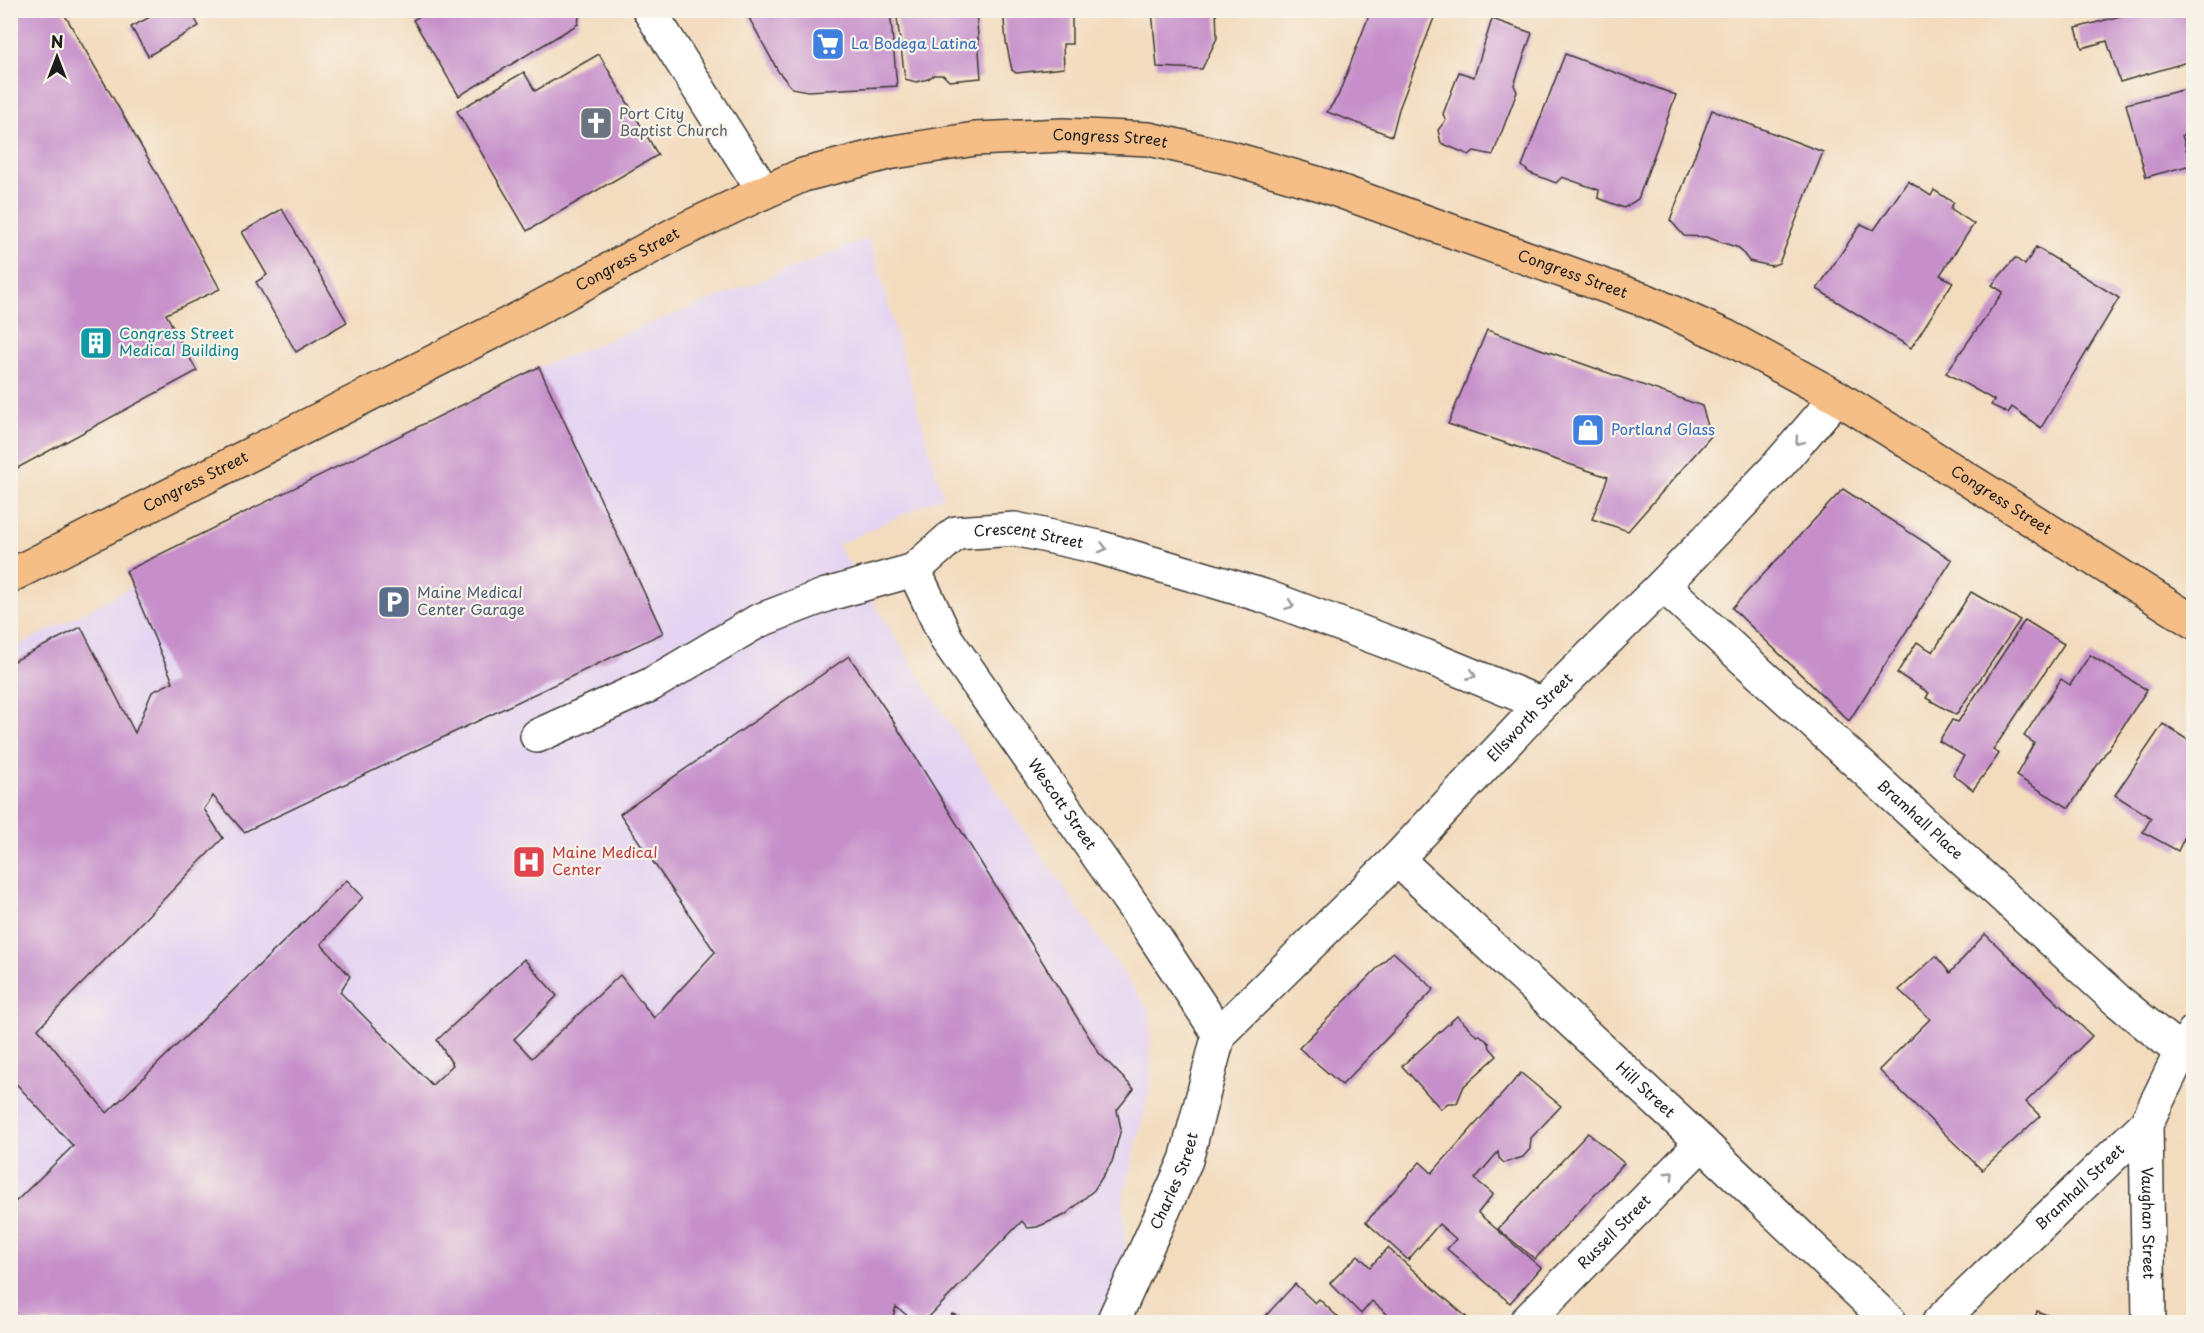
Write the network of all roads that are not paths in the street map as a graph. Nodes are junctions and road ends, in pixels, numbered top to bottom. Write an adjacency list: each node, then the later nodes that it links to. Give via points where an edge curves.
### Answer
1 (649, 10): 2 (street)
2 (765, 192): 3 (main road, Congress Street, via 804,176 888,153 975,139 1062,135 1149,139 1320,184 1647,301 1727,337); 5 (main road, Congress Street, via 677,233 508,324)
3 (1837, 397): 6 (street, Ellsworth Street, one-way to 6, via 1774,471); 7 (main road, Congress Street)
4 (914, 570): 8 (street, Crescent Street, one-way to 8, via 956,533 1015,529 1098,547 1264,596); 9 (street, Crescent Street, via 826,595 758,621 650,685); 11 (street, Wescott Street, via 947,640)
5 (10, 576)
6 (1663, 585): 8 (street, Ellsworth Street); 12 (street, Bramhall Place, via 2117,1000)
7 (2193, 622)
8 (1542, 704): 10 (street, Ellsworth Street)
9 (537, 736)
10 (1397, 859): 11 (street, Ellsworth Street); 14 (street, Hill Street)
11 (1219, 1034): 15 (street, Charles Street, via 1186,1160)
12 (2187, 1042): 13 (street, Bramhall Street)
13 (2146, 1124): 18 (street, Bramhall Street); 19 (street, Vaughan Street)
14 (1702, 1143): 16 (street, Russell Street, one-way to 14); 17 (street, Hill Street)
15 (1113, 1323)
16 (1527, 1323)
17 (1890, 1323)
18 (1939, 1323)
19 (2149, 1323)

